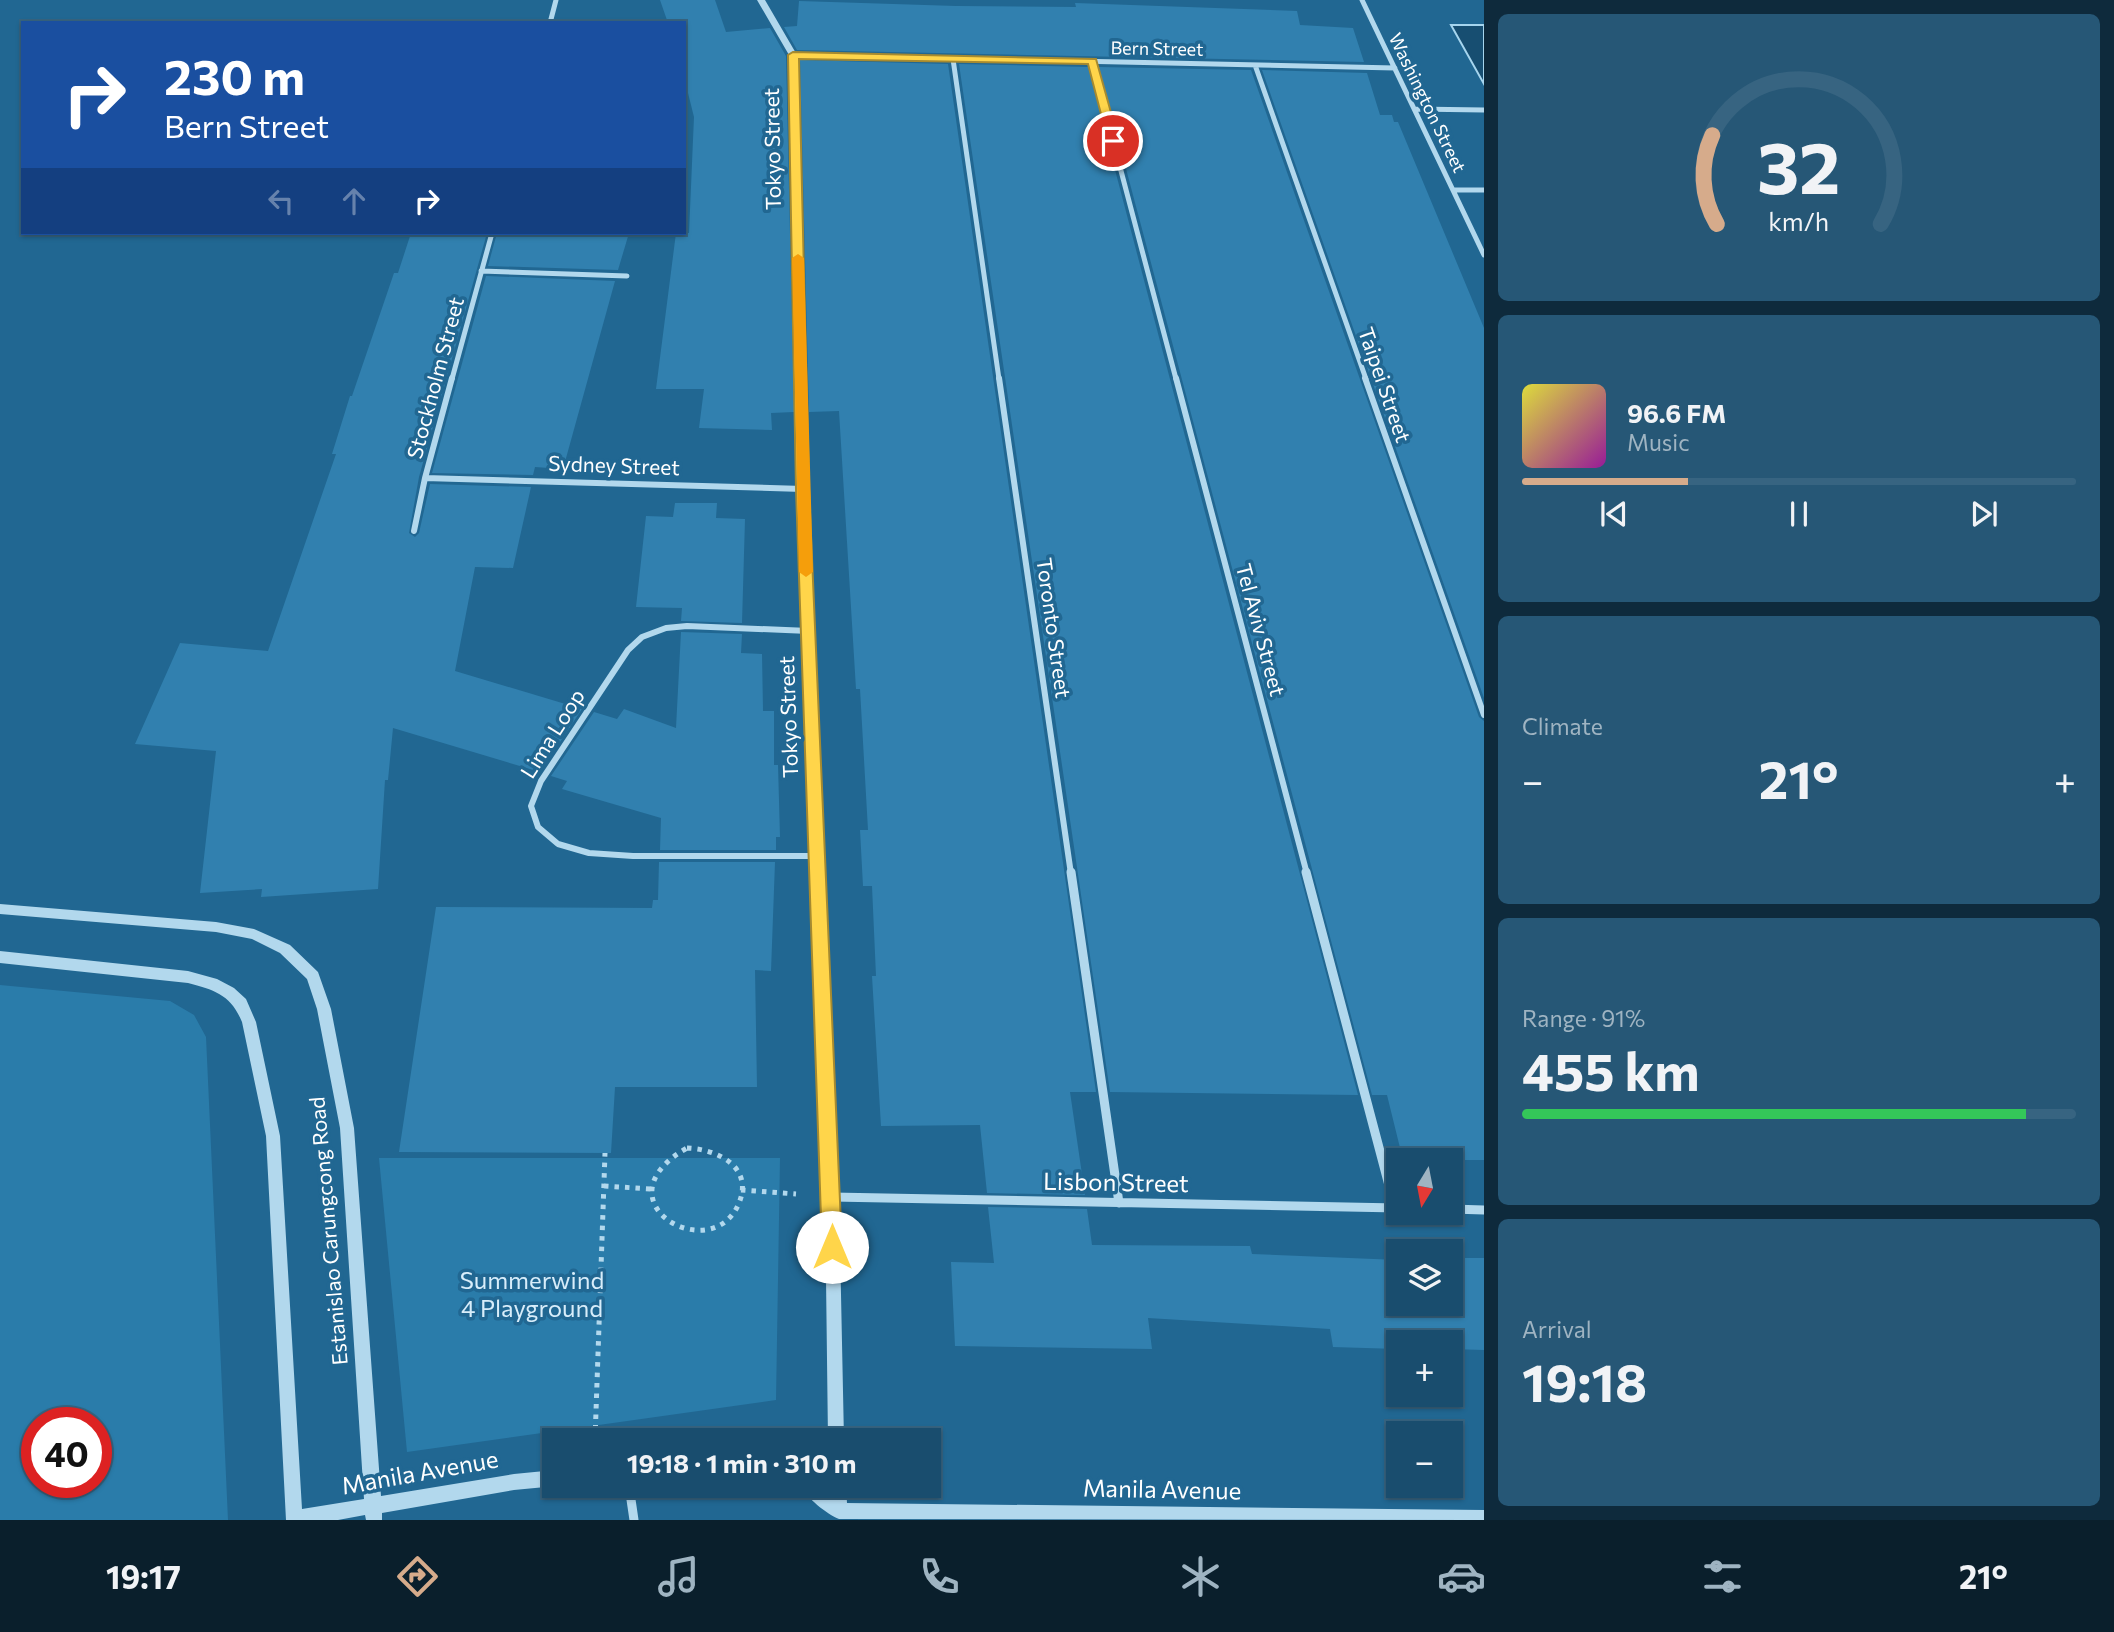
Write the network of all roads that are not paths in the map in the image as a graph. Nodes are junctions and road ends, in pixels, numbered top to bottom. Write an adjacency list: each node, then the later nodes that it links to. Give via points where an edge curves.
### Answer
1 (556, 0): 4 (street)
2 (761, 0): 5 (street, Tokyo Street)
3 (1362, 0): 9 (street, Washington Street)
4 (551, 21)
5 (793, 55): 6 (street, Bern Street); 19 (street, Tokyo Street)
6 (953, 59): 7 (street, Bern Street); 28 (street, Toronto Street)
7 (1092, 61): 8 (street, Bern Street); 26 (street, Tel Aviv Street)
8 (1255, 65): 9 (street, Bern Street); 22 (street, Taipei Street)
9 (1395, 68): 10 (street, Washington Street)
10 (1415, 109): 11 (street); 12 (street, Washington Street)
11 (1484, 110)
12 (1453, 190): 13 (street); 15 (street, Washington Street)
13 (1484, 190)
14 (491, 235): 16 (street, Stockholm Street)
15 (1484, 255)
16 (481, 271): 17 (street); 18 (street, Stockholm Street)
17 (627, 276)
18 (425, 478): 19 (street, Sydney Street); 20 (street, Stockholm Street)
19 (803, 489): 21 (street, Tokyo Street)
20 (414, 531)
21 (809, 631): 23 (street, Tokyo Street); 23 (street, Lima Loop, via 687,626 642,637 628,650 555,759 531,806 538,827 558,844 589,853)
22 (1484, 715)
23 (817, 856): 27 (street, Tokyo Street)
24 (0, 909): 36 (street, Estanislao Carungcong Road, via 254,934 285,949 313,976 324,1009 347,1128)
25 (0, 957): 39 (street, via 188,977 212,983 241,1003 272,1136)
26 (1386, 1167)
27 (832, 1197): 28 (street, Lisbon Street); 32 (street, Tokyo Street)
28 (1119, 1203): 29 (street, Lisbon Street)
29 (1386, 1208)
30 (1463, 1209): 31 (street)
31 (1484, 1210)
32 (836, 1428)
33 (542, 1479): 36 (street, Manila Avenue)
34 (631, 1498): 40 (street)
35 (820, 1498): 37 (street)
36 (373, 1513): 39 (street, Manila Avenue)
37 (834, 1515): 38 (street, Manila Avenue)
38 (1484, 1518)
39 (294, 1520)
40 (634, 1520)

